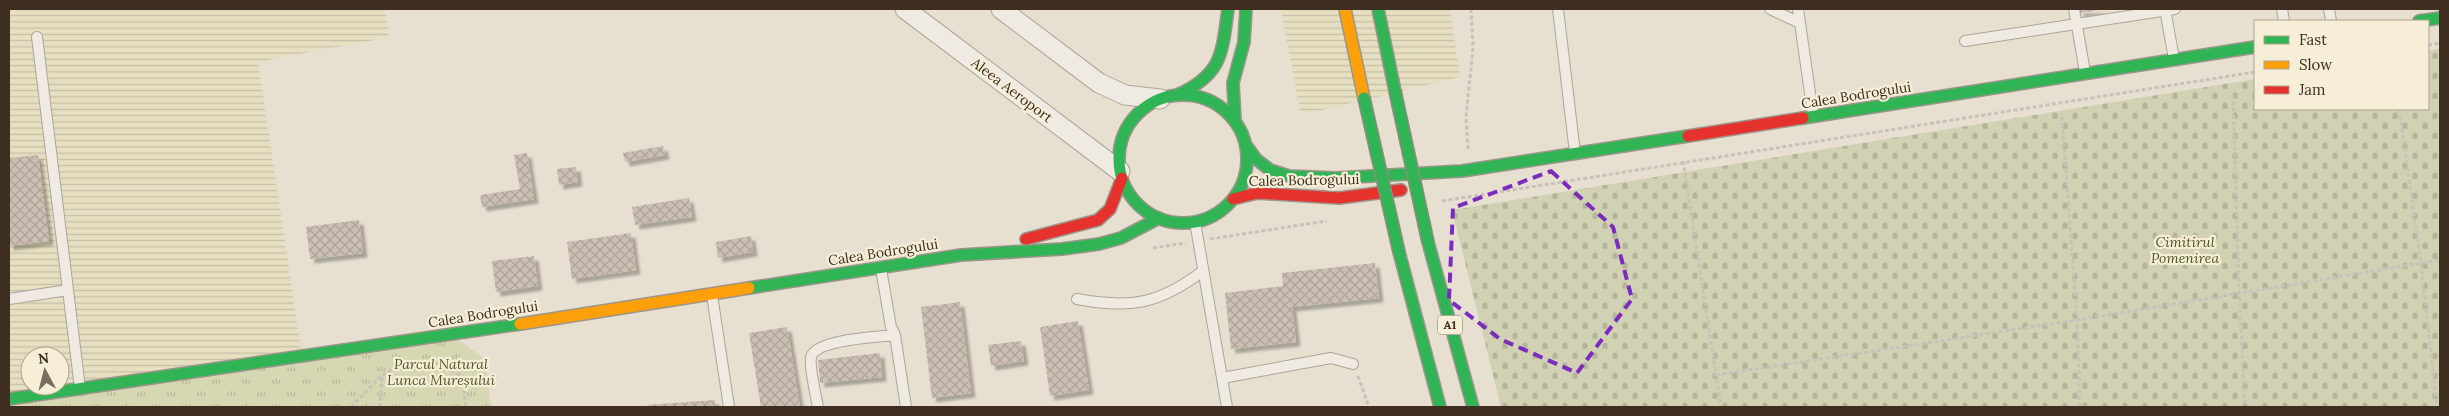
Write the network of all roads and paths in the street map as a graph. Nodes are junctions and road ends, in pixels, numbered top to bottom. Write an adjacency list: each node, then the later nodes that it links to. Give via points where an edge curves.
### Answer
1 (905, 9): 34 (street, Aleea Aeroport)
2 (1001, 9): 24 (street, via 1099,83 1125,95)
3 (1228, 9): 24 (main road, via 1221,47 1210,74 1198,86)
4 (1246, 9): 28 (main road, via 1244,42 1233,84)
5 (1346, 9): 71 (main road, A1, bridge, via 1399,252)
6 (1378, 9): 72 (main road, A1, bridge, via 1428,242)
7 (1471, 9): 33 (path, via 1473,48 1466,117)
8 (1558, 9): 31 (lane)
9 (1770, 9): 15 (lane)
10 (1798, 9): 15 (lane)
11 (2074, 9): 16 (lane)
12 (2168, 9): 16 (lane); 20 (lane)
13 (2440, 18): 14 (main road)
14 (2426, 20)
15 (1800, 23): 26 (lane)
16 (2077, 24): 18 (lane); 22 (lane)
17 (38, 37): 48 (lane)
18 (1965, 41)
19 (2254, 47): 20 (main road, Calea Bodrogului)
20 (2174, 60): 22 (main road, Calea Bodrogului)
21 (2254, 72): 32 (path)
22 (2085, 74): 26 (main road, Calea Bodrogului)
23 (2233, 95): 49 (path)
24 (1168, 97): 28 (main road, Calea Bodrogului, via 1206,99); 34 (main road, Calea Bodrogului, via 1140,111 1126,128 1120,149)
25 (2399, 110): 45 (path)
26 (1813, 117): 29 (main road, Calea Bodrogului)
27 (2062, 117): 53 (path)
28 (1235, 121): 30 (main road, Calea Bodrogului)
29 (1680, 138): 31 (main road, Calea Bodrogului); 32 (path)
30 (1246, 145): 33 (main road, Calea Bodrogului, via 1262,165 1295,176 1345,177); 35 (main road, Calea Bodrogului, via 1245,177)
31 (1575, 154): 33 (main road, Calea Bodrogului)
32 (1684, 162): 36 (path); 59 (path)
33 (1466, 170): 35 (main road, Calea Bodrogului, via 1403,190 1359,196 1314,198 1257,193)
34 (1121, 175): 37 (main road, Calea Bodrogului, via 1135,202); 43 (main road, Calea Bodrogului, via 1110,209 1098,220)
35 (1233, 199): 39 (main road, Calea Bodrogului, via 1214,215)
36 (1441, 201)
37 (1159, 218): 39 (main road, Calea Bodrogului, via 1178,223); 43 (main road, Calea Bodrogului, via 1120,238 1099,244)
38 (1329, 221): 40 (path)
39 (1194, 222): 47 (lane)
40 (1208, 240)
41 (1189, 243): 42 (path)
42 (1160, 247)
43 (961, 255): 46 (main road, Calea Bodrogului)
44 (2440, 260): 45 (path)
45 (2421, 263): 49 (path); 76 (path)
46 (881, 267): 50 (main road, Calea Bodrogului); 54 (lane)
47 (1203, 271): 52 (lane, via 1165,296 1136,303 1107,305); 60 (lane)
48 (68, 290): 51 (lane); 61 (lane)
49 (2239, 292): 53 (path); 75 (path)
50 (712, 294): 61 (main road, Calea Bodrogului); 66 (lane)
51 (9, 298)
52 (1077, 299)
53 (2077, 320): 59 (path); 74 (path)
54 (895, 335): 67 (lane, via 825,344 814,350 811,359); 68 (lane)
55 (425, 362): 65 (path, via 442,364 462,376)
56 (405, 364): 58 (path)
57 (1353, 364): 60 (lane, via 1331,358); 70 (path)
58 (382, 375): 63 (path); 64 (path)
59 (1716, 375): 73 (path)
60 (1222, 378): 69 (lane)
61 (80, 389): 62 (main road, Calea Bodrogului)
62 (9, 400)
63 (351, 407)
64 (380, 407)
65 (466, 407)
66 (729, 407)
67 (818, 407)
68 (906, 407)
69 (1227, 407)
70 (1370, 407)
71 (1440, 407)
72 (1472, 407)
73 (1721, 407)
74 (2080, 407)
75 (2245, 407)
76 (2437, 407)

